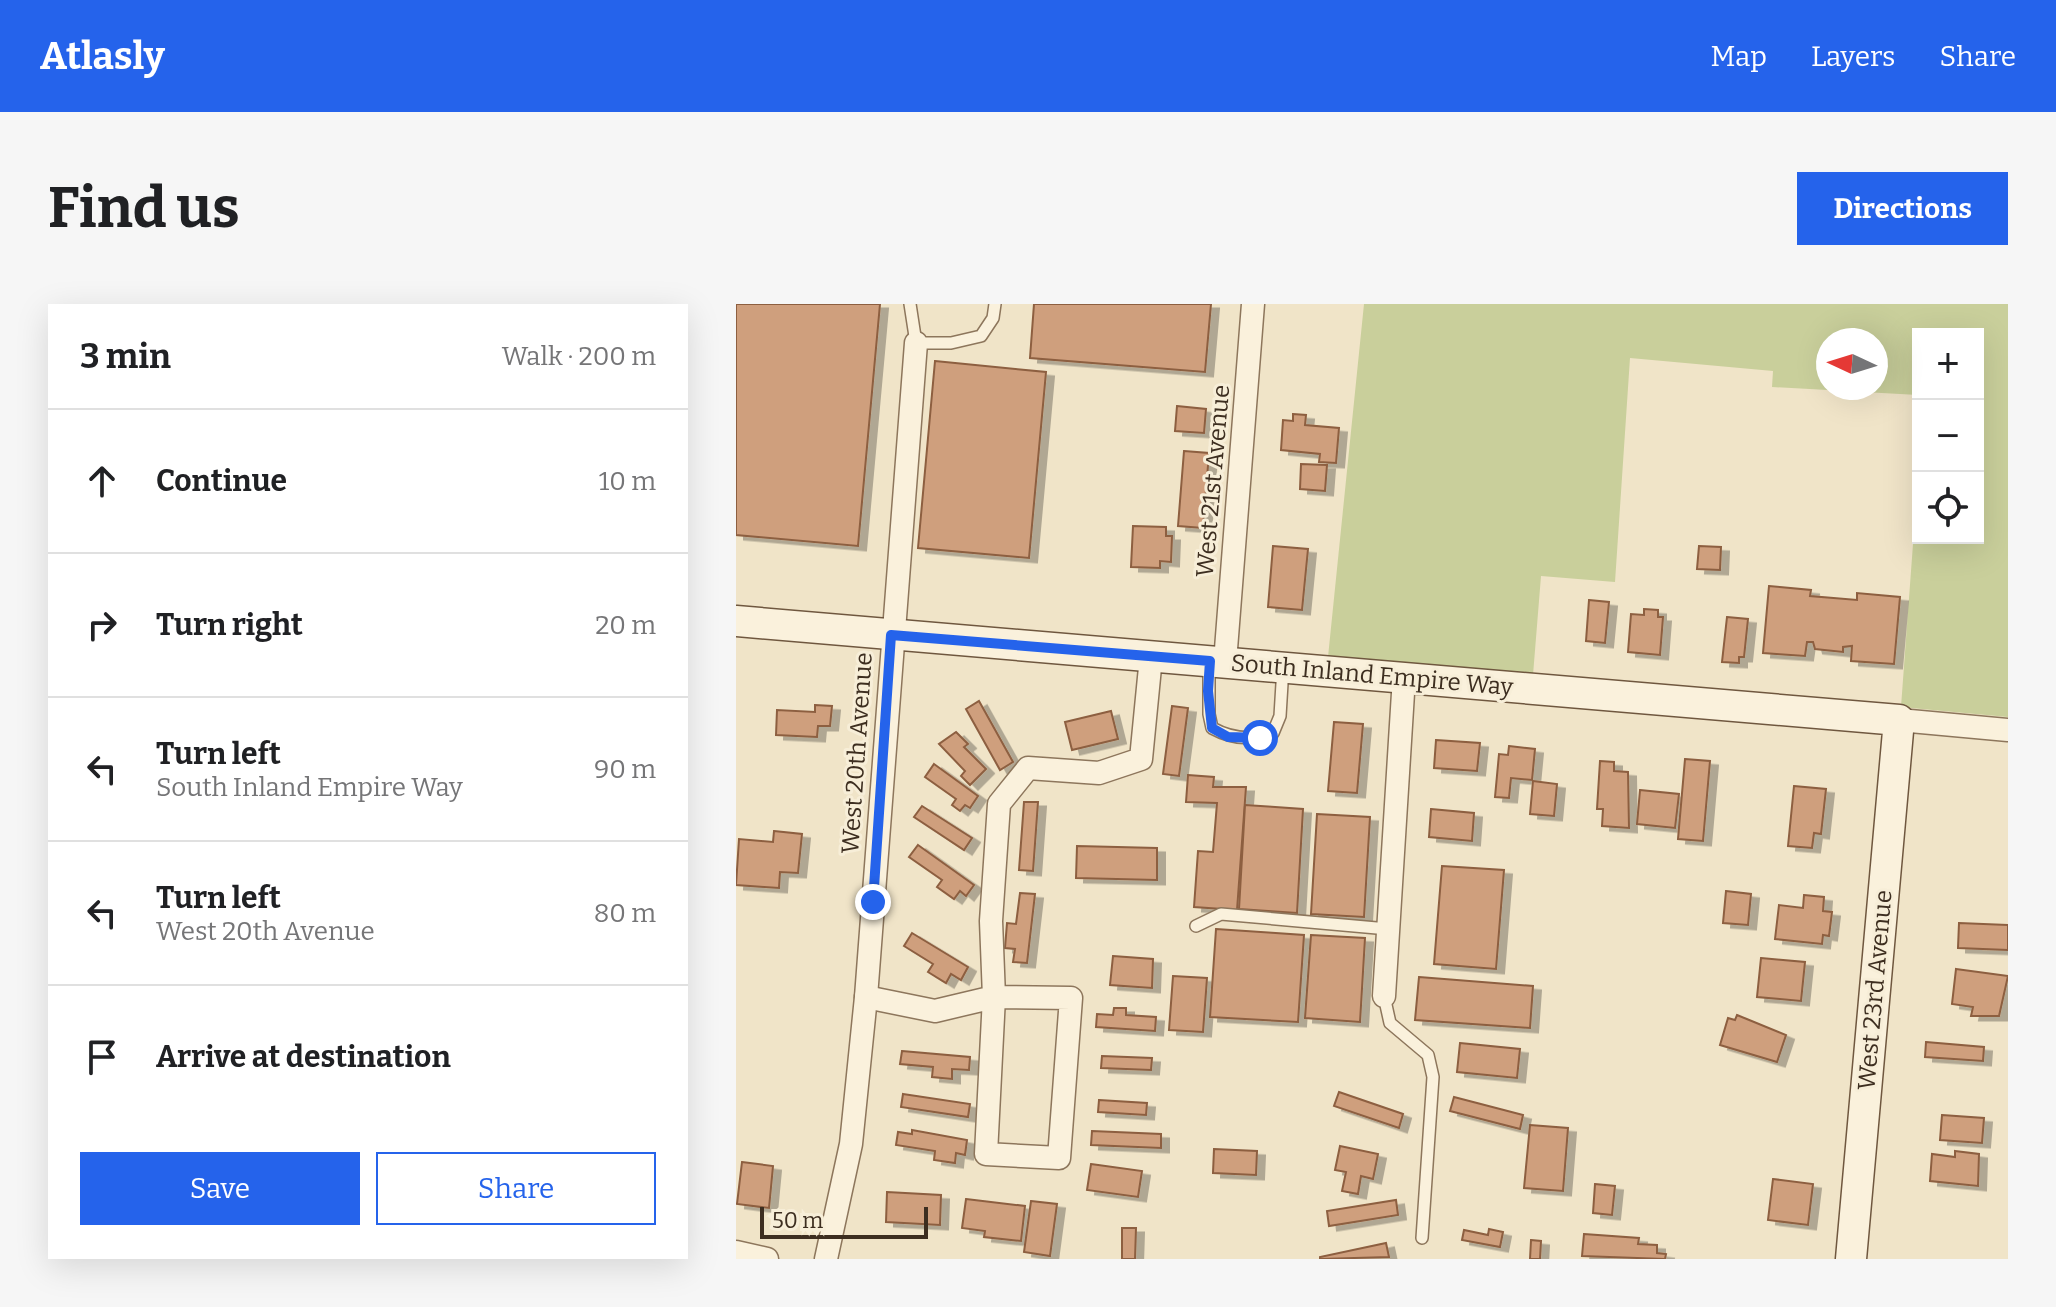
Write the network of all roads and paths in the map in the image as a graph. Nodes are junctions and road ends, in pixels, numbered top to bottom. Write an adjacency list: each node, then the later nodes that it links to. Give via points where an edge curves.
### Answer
1 (910, 304): 4 (lane)
2 (995, 304): 4 (lane, via 981,336)
3 (1253, 304): 8 (street, West 21st Avenue)
4 (916, 343): 6 (street, West 20th Avenue)
5 (736, 621): 6 (street, South Inland Empire Way)
6 (891, 635): 7 (street, South Inland Empire Way); 16 (street, West 20th Avenue)
7 (1151, 657): 8 (street, South Inland Empire Way); 17 (street, via 1141,759 1099,773 1028,768 999,804 991,921)
8 (1217, 662): 9 (street, South Inland Empire Way); 9 (lane, via 1209,714 1212,728 1228,737 1273,733 1280,716)
9 (1283, 667): 10 (street, South Inland Empire Way)
10 (1404, 677): 11 (street, South Inland Empire Way); 14 (street)
11 (1899, 720): 12 (street, South Inland Empire Way); 22 (street, West 23rd Avenue)
12 (2008, 730)
13 (1196, 926): 14 (lane, via 1221,914)
14 (1388, 929): 15 (street)
15 (1384, 996): 18 (lane, via 1390,1023 1428,1055 1433,1077)
16 (866, 997): 17 (street, via 935,1011); 21 (street, West 20th Avenue, via 851,1144)
17 (994, 997): 17 (street, via 986,1154 1059,1158 1071,998)
18 (1422, 1238)
19 (736, 1252): 20 (street)
20 (767, 1259)
21 (826, 1259)
22 (1851, 1259)

